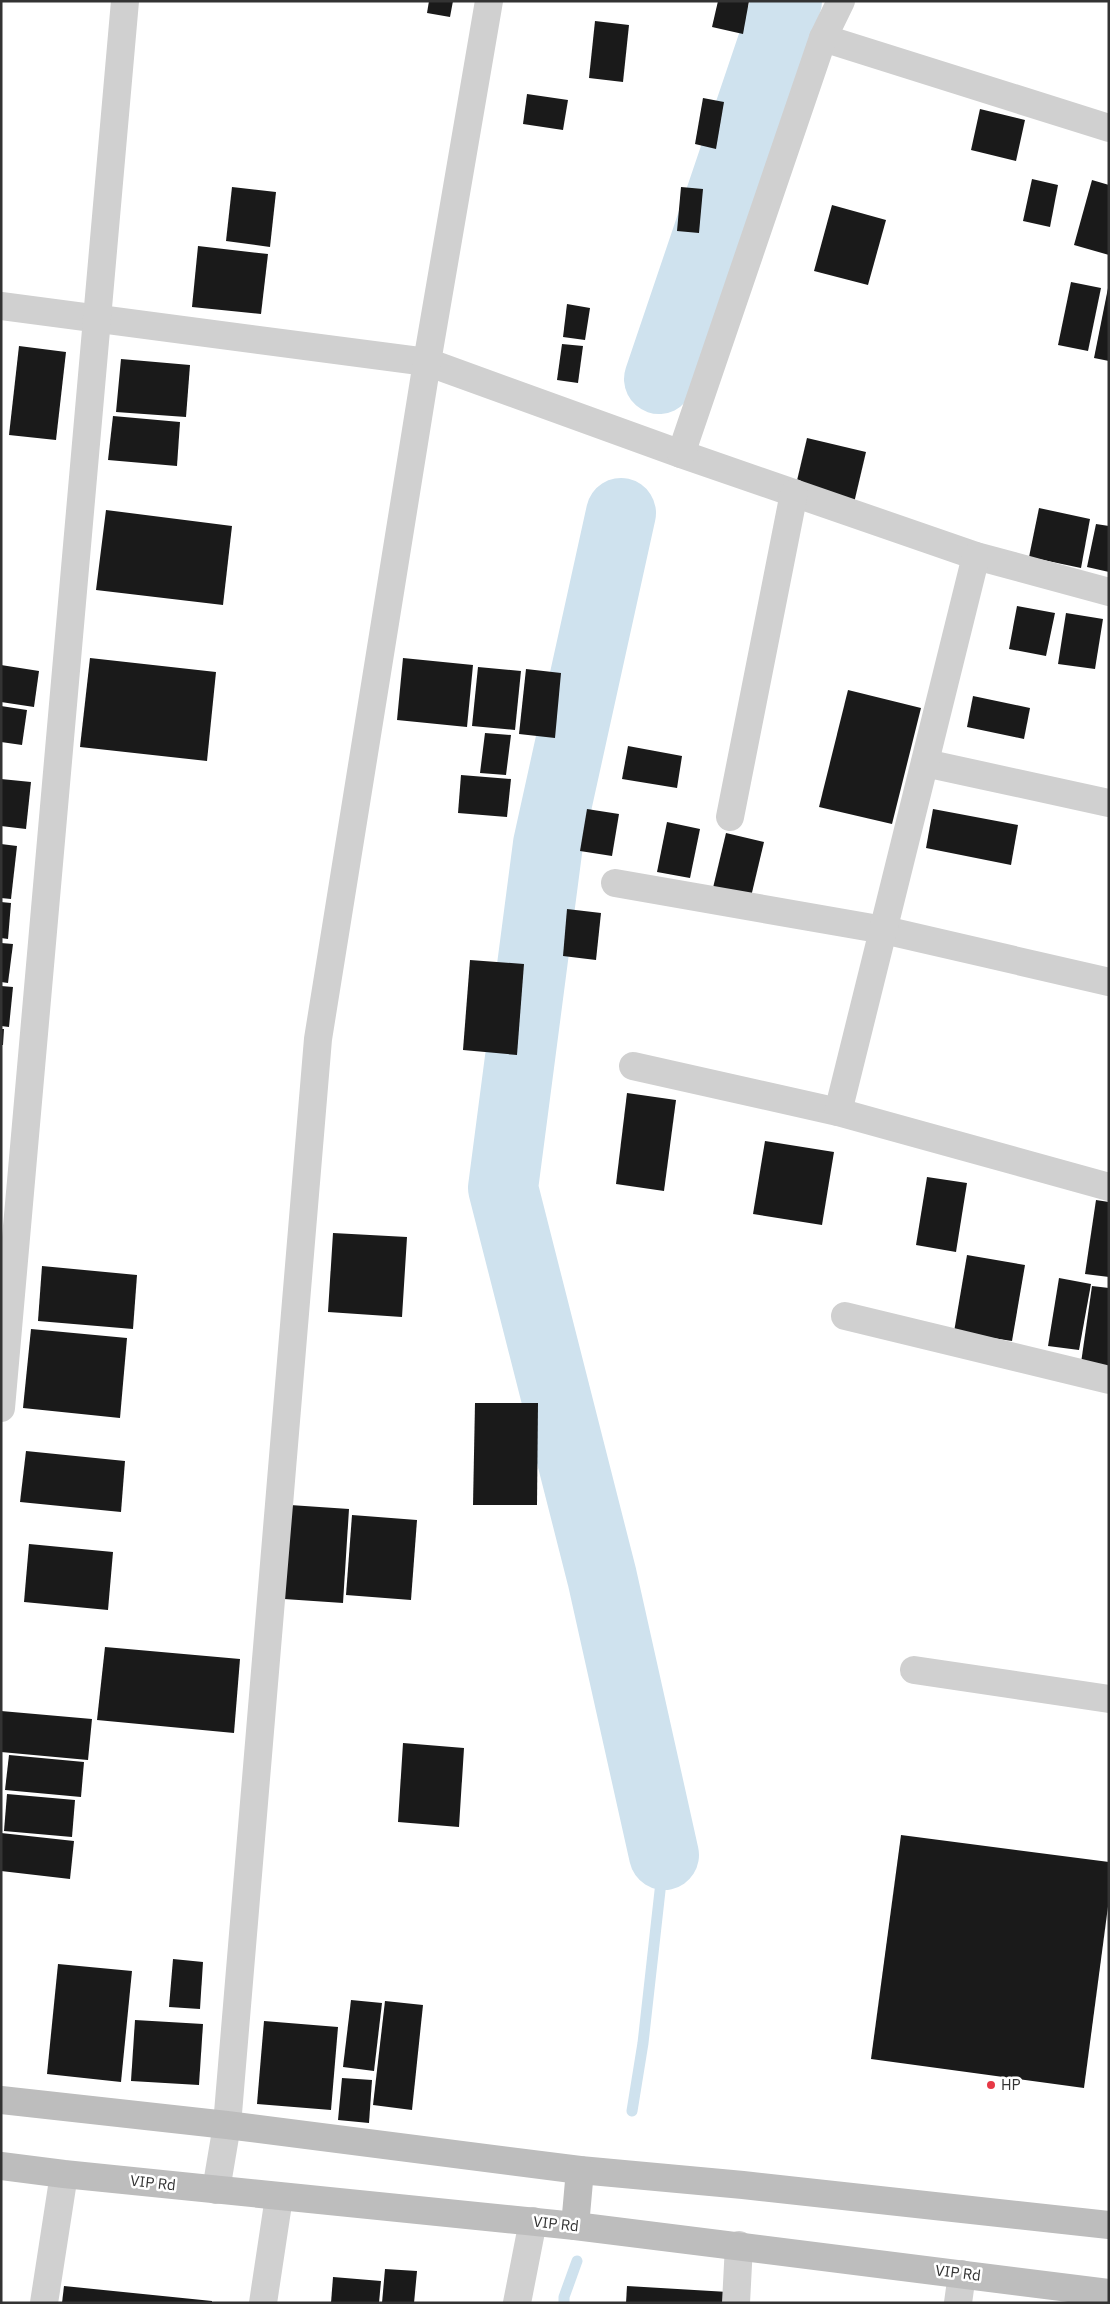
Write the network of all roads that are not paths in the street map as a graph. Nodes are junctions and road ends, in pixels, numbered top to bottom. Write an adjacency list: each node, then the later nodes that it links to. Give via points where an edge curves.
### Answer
1 (125, 1): 7 (street)
2 (489, 1): 8 (street)
3 (841, 1): 4 (street)
4 (823, 38): 5 (street); 9 (street)
5 (1109, 128)
6 (1, 306): 7 (street)
7 (97, 317): 8 (street); 24 (street)
8 (427, 362): 9 (street); 28 (street, via 318,1039)
9 (681, 454): 10 (street)
10 (794, 493): 11 (street); 15 (street)
11 (976, 556): 12 (street); 13 (street)
12 (1109, 592)
13 (925, 763): 14 (street); 17 (street)
14 (1109, 803)
15 (730, 817)
16 (615, 883): 17 (street)
17 (884, 930): 18 (street); 20 (street)
18 (1109, 982)
19 (633, 1066): 20 (street)
20 (838, 1112): 21 (street)
21 (1109, 1187)
22 (845, 1316): 23 (street)
23 (1109, 1380)
24 (1, 1408)
25 (914, 1670): 26 (street)
26 (1109, 1699)
27 (1, 2100): 28 (street)
28 (228, 2125): 30 (street); 32 (street)
29 (1, 2166): 31 (street, VIP Rd)
30 (580, 2170): 35 (street); 36 (street)
31 (64, 2174): 32 (street, VIP Rd); 40 (street)
32 (216, 2190): 33 (street, VIP Rd)
33 (279, 2197): 34 (street, VIP Rd); 41 (street)
34 (533, 2221): 36 (street, VIP Rd); 42 (street)
35 (1109, 2225)
36 (575, 2226): 37 (street, VIP Rd)
37 (739, 2245): 38 (street, VIP Rd); 43 (street)
38 (962, 2274): 39 (street, VIP Rd); 44 (street)
39 (1109, 2293)
40 (44, 2303)
41 (263, 2303)
42 (517, 2303)
43 (736, 2303)
44 (958, 2303)

